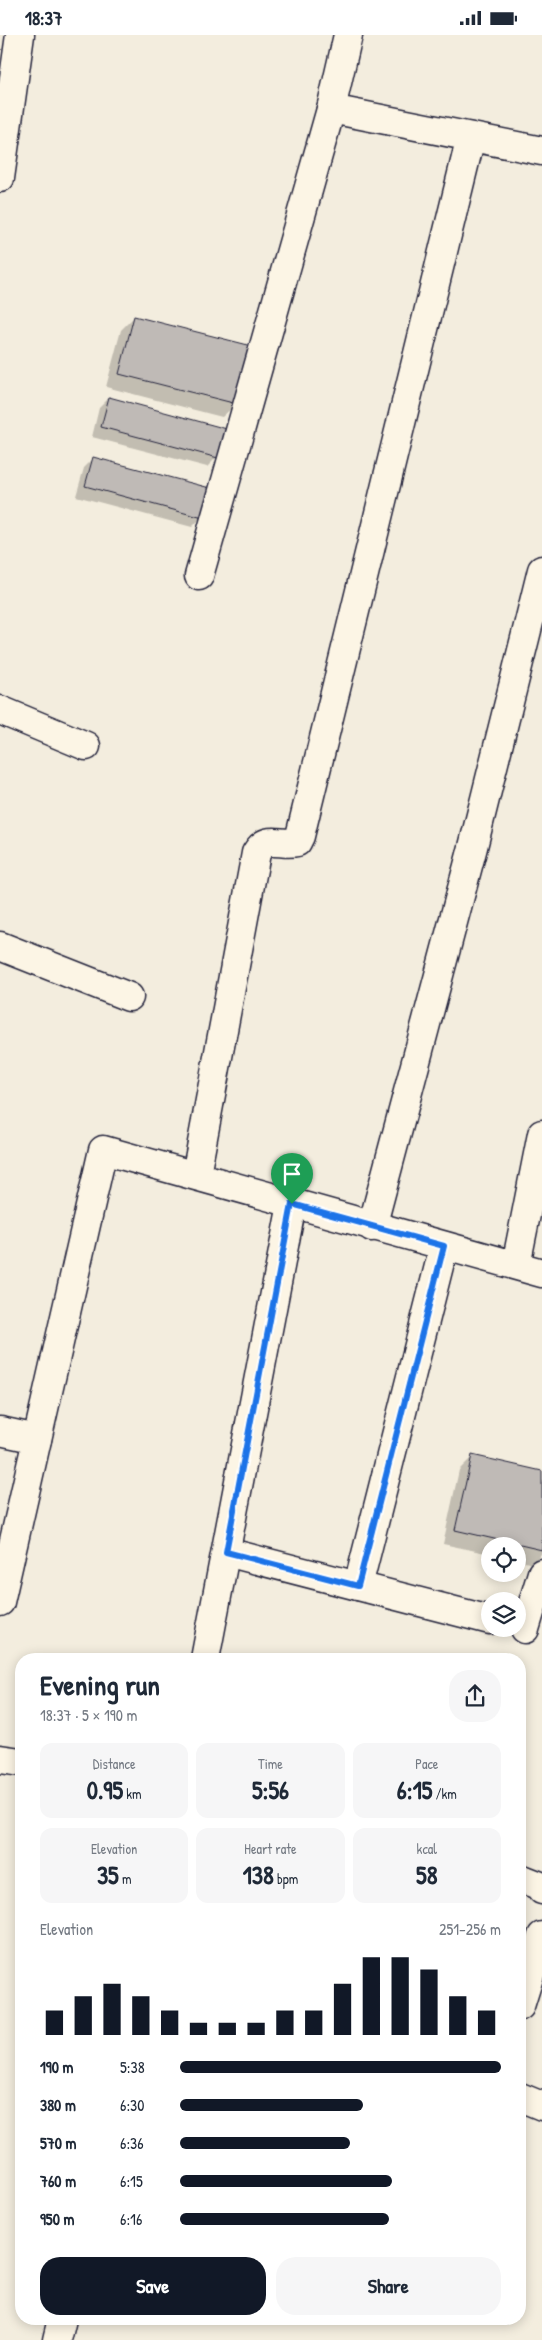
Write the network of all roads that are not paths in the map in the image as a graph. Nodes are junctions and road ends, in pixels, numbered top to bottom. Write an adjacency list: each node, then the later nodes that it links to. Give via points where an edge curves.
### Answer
1 (20, 35): 6 (street)
2 (348, 35): 3 (street)
3 (331, 109): 4 (street); 8 (street)
4 (470, 137): 5 (street); 14 (street, via 300,836 297,842 268,842 261,845 256,853)
5 (542, 151)
6 (0, 178)
7 (542, 570): 16 (street, via 476,837)
8 (199, 576)
9 (0, 710): 10 (street)
10 (86, 746)
11 (0, 946): 12 (street)
12 (129, 997)
13 (542, 1134): 18 (street)
14 (196, 1175): 15 (street); 21 (street, via 103,1150)
15 (292, 1204): 16 (street); 22 (street)
16 (372, 1227): 17 (street)
17 (444, 1246): 18 (street); 24 (street)
18 (516, 1265): 19 (street)
19 (542, 1273)
20 (0, 1431): 21 (street)
21 (37, 1439): 25 (street)
22 (226, 1552): 24 (street); 28 (street)
23 (542, 1573): 27 (street)
24 (358, 1586): 26 (street)
25 (0, 1602)
26 (481, 1618)
27 (528, 1630)
28 (206, 1653)
29 (0, 1759): 30 (street)
30 (15, 1761)
31 (526, 1881): 32 (street)
32 (542, 1890)
33 (542, 1936): 34 (street)
34 (526, 1987)
35 (526, 2099): 36 (street)
36 (542, 2106)
37 (61, 2325): 38 (street)
38 (57, 2340)

